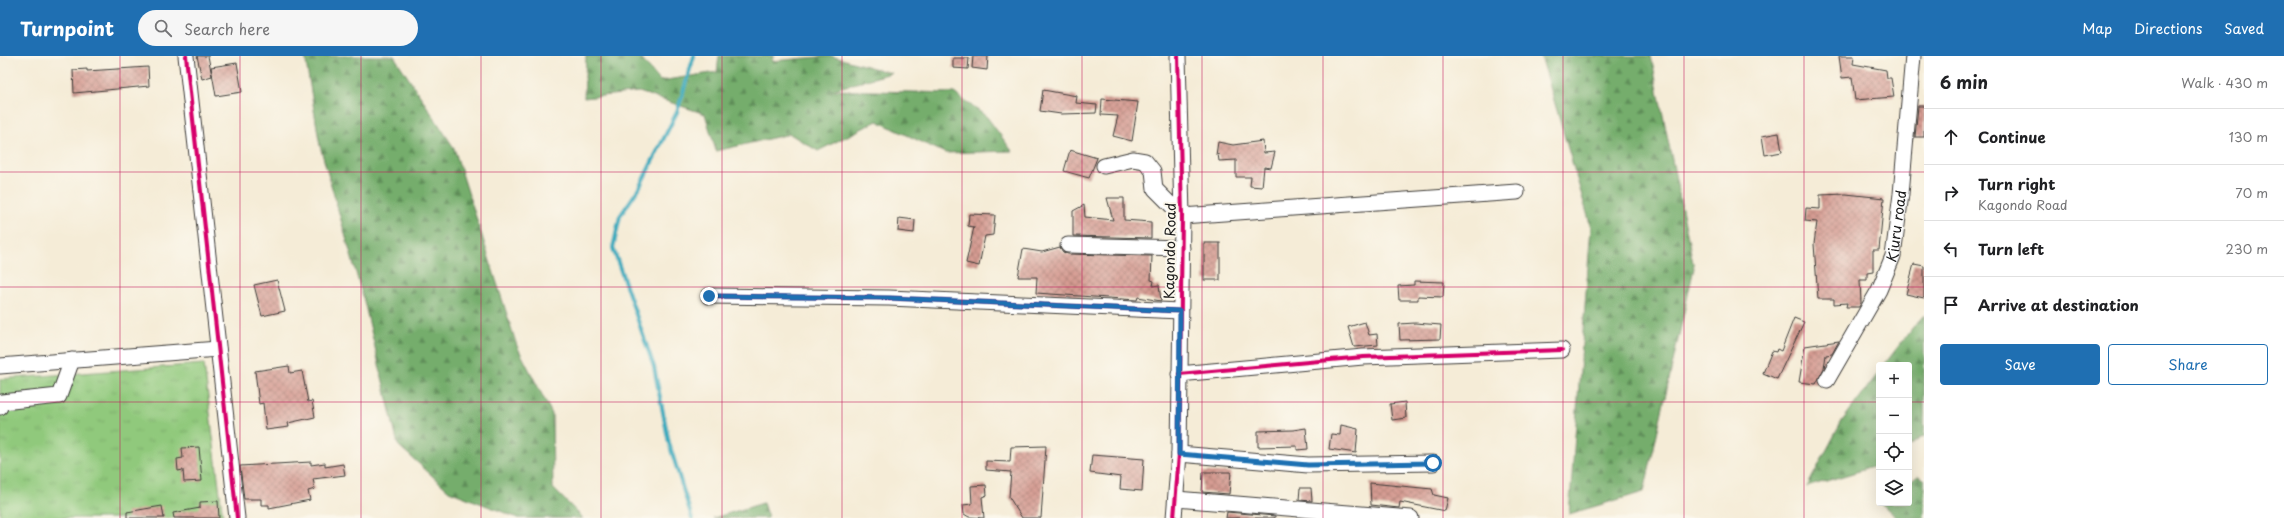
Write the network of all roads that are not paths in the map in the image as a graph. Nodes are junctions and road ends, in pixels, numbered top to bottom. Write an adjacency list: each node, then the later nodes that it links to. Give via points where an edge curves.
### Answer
1 (186, 56): 11 (street)
2 (1178, 56): 6 (street, Kagondo Road)
3 (1913, 56): 16 (street, Kiuru road, via 1893,256 1879,290)
4 (1104, 166): 6 (street, via 1133,159 1144,161 1153,171 1154,189)
5 (1517, 192): 6 (street)
6 (1182, 216): 8 (street, Kagondo Road)
7 (1068, 244): 8 (street)
8 (1182, 248): 10 (street, Kagondo Road)
9 (709, 296): 10 (street, via 889,298)
10 (1180, 311): 15 (street, Kagondo Road)
11 (218, 349): 13 (street); 21 (street)
12 (1562, 350): 15 (street, via 1363,357)
13 (72, 360): 14 (street); 17 (street, via 59,396 2,402)
14 (0, 366)
15 (1179, 374): 18 (street, Kagondo Road)
16 (1827, 380)
17 (0, 407)
18 (1179, 454): 19 (street, via 1308,465); 20 (street, Kagondo Road)
19 (1433, 463)
20 (1176, 499): 22 (street, Kagondo Road); 23 (street)
21 (237, 518)
22 (1174, 518)
23 (1411, 518)

